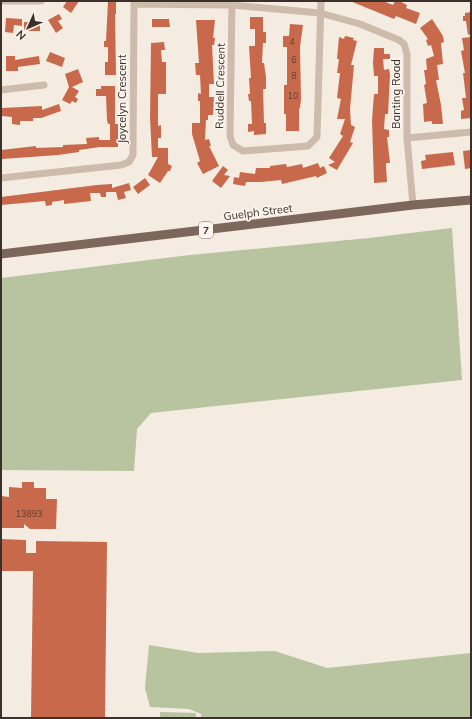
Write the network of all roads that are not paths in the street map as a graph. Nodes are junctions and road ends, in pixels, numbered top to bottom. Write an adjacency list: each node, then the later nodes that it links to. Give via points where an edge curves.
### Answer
1 (1, 1): 2 (street)
2 (41, 1)
3 (321, 1): 6 (street, Ruddell Crescent)
4 (134, 3): 5 (street, Banting Road); 11 (street, Joycelyn Crescent, via 131,159 121,165)
5 (232, 3): 6 (street, Banting Road); 6 (street, Ruddell Crescent, via 230,136 233,145 243,151 308,146 317,137)
6 (320, 13): 10 (street, Banting Road, via 360,24 404,44 407,54)
7 (44, 85): 8 (street)
8 (1, 90)
9 (471, 132): 10 (street)
10 (407, 138): 13 (street, Banting Road)
11 (1, 178)
12 (471, 200): 13 (main road, Guelph Street / 7)
13 (414, 205): 14 (main road, Guelph Street / 7)
14 (1, 254)

